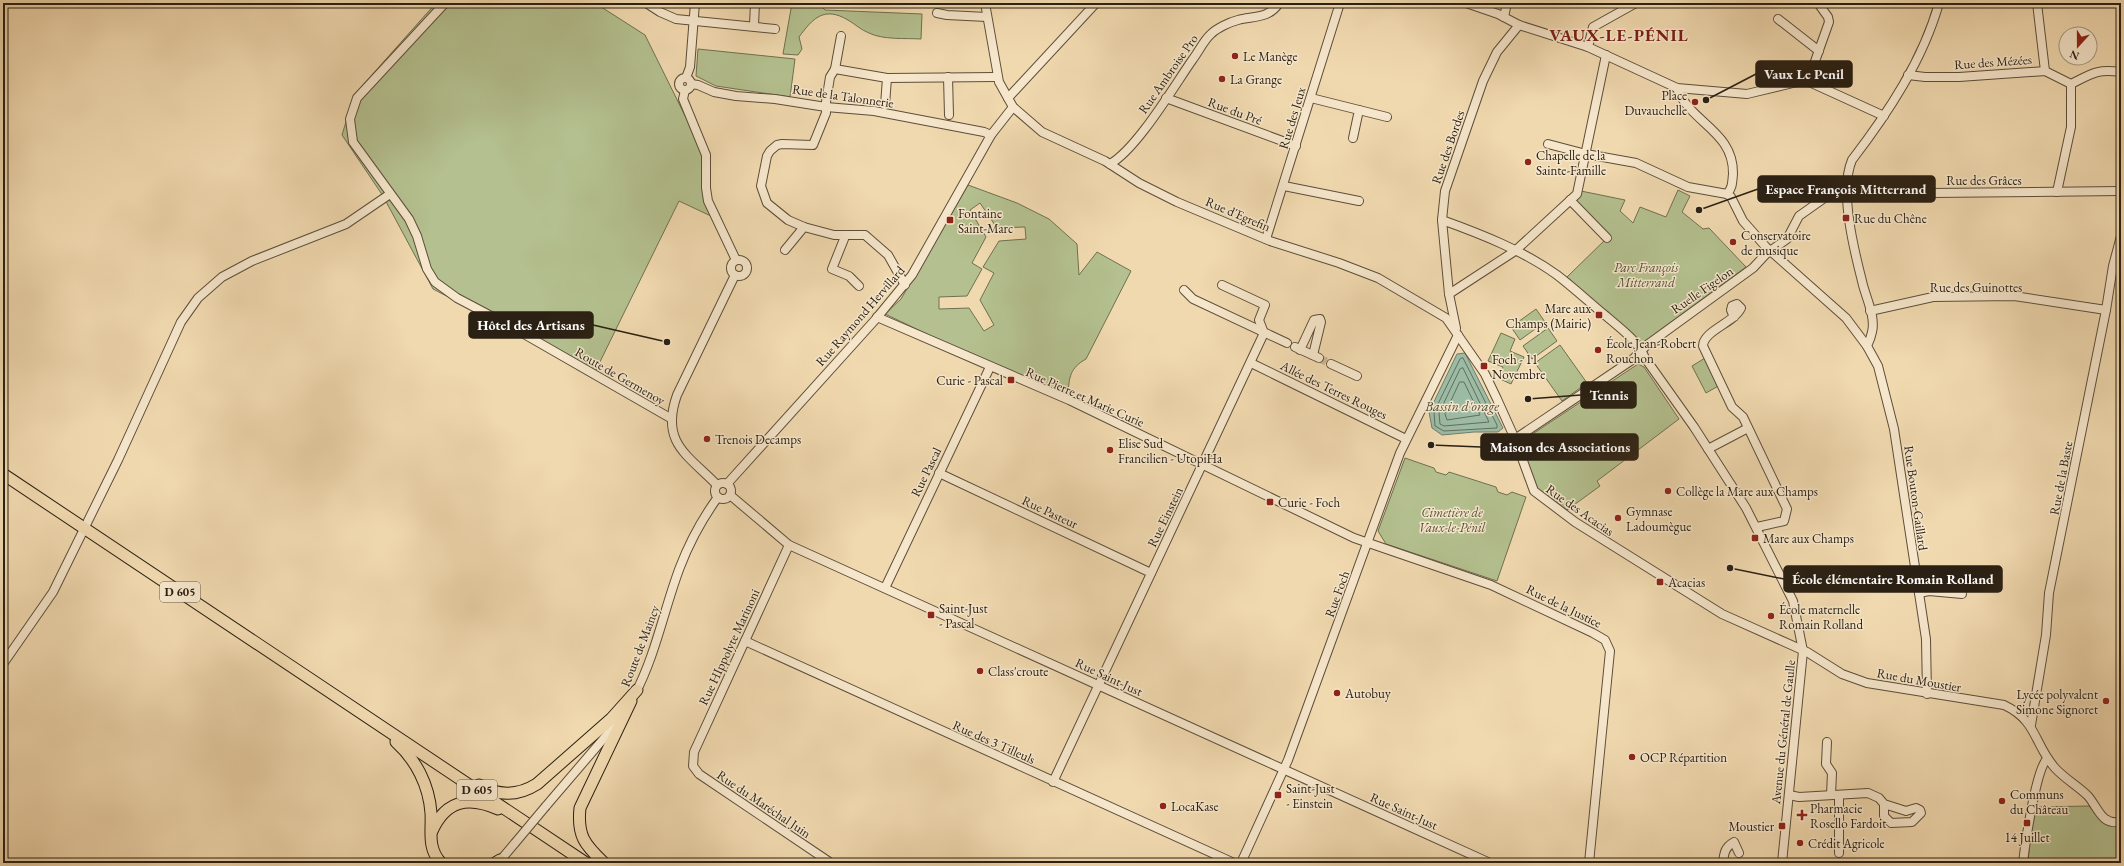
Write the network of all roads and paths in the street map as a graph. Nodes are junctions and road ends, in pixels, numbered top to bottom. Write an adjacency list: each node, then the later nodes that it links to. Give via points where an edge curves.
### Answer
1 (445, 3): 59 (street, Route de Germenoy, via 357,98 350,119 353,142)
2 (646, 3): 19 (street, via 667,16)
3 (695, 3): 19 (street)
4 (755, 3): 21 (street)
5 (985, 3): 16 (street, Rue d'Egrefin)
6 (1096, 3): 39 (street)
7 (1279, 3): 40 (street, Rue Ambroise Pro, via 1259,17 1238,20 1211,34)
8 (1340, 3): 41 (street, Rue des Jeux)
9 (1466, 3): 17 (street)
10 (1507, 3): 17 (street)
11 (1636, 3): 24 (street, via 1593,27)
12 (1818, 3): 25 (street, via 1829,22)
13 (1939, 3): 30 (street, via 1926,40)
14 (2037, 3): 28 (street)
15 (937, 13): 16 (street, via 947,16)
16 (987, 17): 32 (street, Rue d'Egrefin)
17 (1504, 17): 20 (street)
18 (1778, 19): 25 (street)
19 (694, 21): 21 (street); 35 (street)
20 (1519, 25): 24 (street); 63 (street, Rue des Bordes, via 1497,52 1483,81 1447,184)
21 (754, 26): 22 (street)
22 (775, 29)
23 (841, 36): 27 (street)
24 (1588, 47): 26 (street)
25 (1819, 51): 34 (street)
26 (1606, 55): 37 (street); 53 (street)
27 (835, 69): 33 (street); 44 (street, via 830,76)
28 (2045, 71): 30 (street, Rue des Mézées, via 1959,77); 36 (street, Rue des Mézées)
29 (2121, 72): 36 (street, via 2095,71)
30 (1908, 75): 47 (street)
31 (948, 77): 32 (street); 33 (street); 46 (street)
32 (997, 77): 39 (street, Rue d'Egrefin)
33 (888, 78): 42 (street)
34 (1808, 80): 37 (street, via 1799,80 1747,94); 47 (street)
35 (689, 81): 38 (street, via 690,88); 38 (street, via 681,79 678,84 680,89); 44 (street, Rue de la Talonnerie, via 714,92)
36 (2072, 84): 57 (street, via 2071,127)
37 (1677, 88): 60 (street, via 1683,100 1721,138 1729,150 1732,185)
38 (685, 90): 72 (street, via 683,99 706,155 708,201)
39 (1008, 98): 43 (street, Rue d'Egrefin)
40 (1166, 98): 52 (street, Rue du Pré); 54 (street, Rue Ambroise Pro, via 1129,148)
41 (1311, 98): 45 (street); 52 (street, Rue des Jeux)
42 (885, 104)
43 (1013, 106): 49 (street, Rue Raymond Hervillard); 54 (street, Rue d'Egrefin, via 1052,138)
44 (826, 107): 49 (street, Rue de la Talonnerie, via 874,111); 64 (street, via 813,145 777,145 767,156 762,179 761,186 767,203 788,220)
45 (1359, 110): 48 (street); 50 (street)
46 (949, 115)
47 (1884, 116): 58 (street, via 1852,160 1848,169)
48 (1387, 117)
49 (991, 135): 74 (street, Rue Raymond Hervillard, via 926,253)
50 (1353, 138)
51 (1548, 144): 53 (street)
52 (1296, 146): 55 (street, Rue des Jeux)
53 (1586, 154): 60 (street, via 1636,164 1688,187); 61 (street, via 1577,194)
54 (1110, 164): 68 (street, Rue d'Egrefin, via 1117,171 1161,195)
55 (1284, 186): 62 (street); 68 (street, Rue des Jeux)
56 (2121, 191): 57 (street, Rue des Grâces)
57 (2058, 192): 58 (street, Rue des Grâces)
58 (1846, 193): 71 (street, Ruelle Figelon, via 1830,194 1799,216 1793,223 1787,239); 80 (street, via 1860,274)
59 (390, 194): 95 (street, Route de Germenoy, via 410,220 427,269 435,282 456,298 510,326); 109 (street, via 346,224 252,261 222,277 198,298 180,322)
60 (1727, 194): 71 (street, Rue Bouton-Gaillard, via 1743,221)
61 (1570, 200): 67 (street); 70 (street)
62 (1359, 201)
63 (1442, 220): 70 (street, Avenue du Général de Gaulle, via 1474,231); 78 (street, Rue des Bordes)
64 (804, 227): 65 (street, via 834,235); 69 (street)
65 (843, 234): 74 (street, via 858,233 872,239 888,256); 76 (street, via 844,239 832,269 849,276)
66 (2121, 236): 79 (street, Rue de la Baste)
67 (1607, 238)
68 (1266, 239): 85 (street, Rue d'Egrefin, via 1378,278 1446,318)
69 (785, 250)
70 (1515, 251): 78 (street); 88 (street, Avenue du Général de Gaulle, via 1557,275 1623,330)
71 (1771, 251): 87 (street, Rue Bouton-Gaillard, via 1846,318); 88 (street, Ruelle Figelon, via 1753,268 1709,298)
72 (736, 260): 73 (street, via 731,267); 73 (street, via 745,262 747,270 741,276)
73 (735, 275): 95 (street, via 677,395)
74 (905, 285): 81 (street, Rue Raymond Hervillard)
75 (1222, 285): 84 (street, via 1265,305 1259,320)
76 (860, 286)
77 (1184, 290): 84 (street, via 1193,299)
78 (1449, 294): 85 (street, Rue des Bordes)
79 (2106, 310): 80 (street, Rue des Guinottes, via 2007,296 1933,297); 123 (street, Rue de la Baste, via 2049,592 2046,635)
80 (1870, 311): 83 (street, Rue Bouton-Gaillard)
81 (877, 317): 93 (street, Rue Pierre et Marie Curie); 103 (street, Rue Raymond Hervillard)
82 (1734, 317): 96 (street, via 1706,337 1703,346 1732,407 1743,417)
83 (1873, 331): 87 (street); 89 (street, Rue Bouton-Gaillard)
84 (1264, 333): 86 (street); 91 (street, Rue Einstein)
85 (1458, 335): 97 (street, Rue Foch); 98 (street, Rue d'Egrefin, via 1485,374)
86 (1287, 343)
87 (1867, 346): 89 (street, Rue Bouton-Gaillard)
88 (1642, 350): 98 (street, Ruelle Figelon, via 1632,360); 99 (street, Avenue du Général de Gaulle)
89 (1873, 355): 114 (street, Rue Bouton-Gaillard, via 1894,429)
90 (1316, 357): 90 (street, via 1297,348 1314,320 1320,320)
91 (1251, 363): 97 (street, Allée des Terres Rouges); 100 (street, Rue Einstein)
92 (1331, 364): 94 (street)
93 (990, 367): 100 (street, Rue Pierre et Marie Curie, via 1069,400); 101 (street, Rue Pascal)
94 (1357, 376)
95 (672, 420): 104 (street, via 674,438 688,460)
96 (1748, 428): 99 (street); 108 (street, via 1787,509 1784,521)
97 (1406, 439): 110 (street, Rue Foch)
98 (1515, 439): 105 (street, Rue d'Egrefin)
99 (1708, 449): 108 (street, Avenue du Général de Gaulle)
100 (1203, 465): 110 (street, Rue Pierre et Marie Curie); 112 (street, Rue Einstein)
101 (939, 473): 112 (street, Rue Pasteur); 113 (street, Rue Pascal)
102 (3, 474): 109 (main road, D 605)
103 (727, 484): 104 (street, via 722,482); 106 (street, via 731,490)
104 (717, 485): 107 (street, via 715,492)
105 (1534, 491): 117 (street, Rue des Acacias, via 1596,536 1722,614)
106 (730, 495): 107 (street, via 724,499); 111 (street, Rue Saint-Just)
107 (718, 497): 120 (street, Route de Maincy, via 702,519 689,544 649,663)
108 (1757, 527): 117 (street, Avenue du Général de Gaulle, via 1793,601)
109 (85, 529): 118 (street, via 53,592); 122 (main road, D 605)
110 (1368, 543): 128 (street, Rue Foch); 146 (street, Rue de la Justice, via 1491,585 1593,633 1607,643 1610,651)
111 (789, 545): 113 (street, Rue Saint-Just); 116 (street, Rue HIppolyte Marinoni)
112 (1151, 573): 119 (street, Rue Einstein)
113 (885, 588): 119 (street, Rue Saint-Just)
114 (1919, 594): 115 (street, via 1929,591); 121 (street, Rue Bouton-Gaillard, via 1926,639)
115 (1962, 594)
116 (745, 641): 125 (street, Rue HIppolyte Marinoni); 129 (street, Rue des 3 Tilleuls)
117 (1803, 651): 121 (street, Rue du Moustier, via 1854,679); 130 (street, Avenue du Général de Gaulle)
118 (3, 664)
119 (1099, 686): 128 (street, Rue Saint-Just); 129 (street, Rue Einstein)
120 (637, 690): 127 (main road, via 611,718 537,784 525,791 491,791); 138 (street, Route de Maincy, bridge, via 616,724); 141 (main road, via 580,808 580,833 586,845)
121 (1927, 694): 123 (street, Rue du Moustier, via 2004,705 2021,715)
122 (356, 710): 127 (main road, D 605); 135 (main road, via 406,752 418,769 430,802)
123 (2031, 725): 126 (street)
124 (1828, 742): 131 (street, via 1826,764 1832,773)
125 (692, 759): 142 (street, Rue du Maréchal Juin, via 693,766 699,774)
126 (2047, 759): 134 (street, via 2086,794 2102,818 2112,823); 149 (street, via 2043,763)
127 (436, 762): 133 (main road, D 605)
128 (1285, 770): 144 (street, Rue Foch); 145 (street, Rue Saint-Just)
129 (1053, 782): 143 (street, Rue des 3 Tilleuls)
130 (1789, 795): 131 (street); 148 (street, Avenue du Général de Gaulle)
131 (1835, 795): 132 (street, via 1868,793 1879,798); 137 (street)
132 (1884, 804)
133 (519, 819): 135 (main road, via 488,805 463,802 455,804 440,816); 140 (main road, D 605)
134 (2121, 822)
135 (430, 836): 139 (main road)
136 (1739, 853): 147 (street, via 1734,842 1724,853)
137 (1839, 853)
138 (498, 862)
139 (440, 863)
140 (586, 863)
141 (604, 863)
142 (831, 863)
143 (1234, 863)
144 (1240, 863)
145 (1490, 863)
146 (1589, 863)
147 (1723, 863)
148 (1782, 863)
149 (2023, 863)

